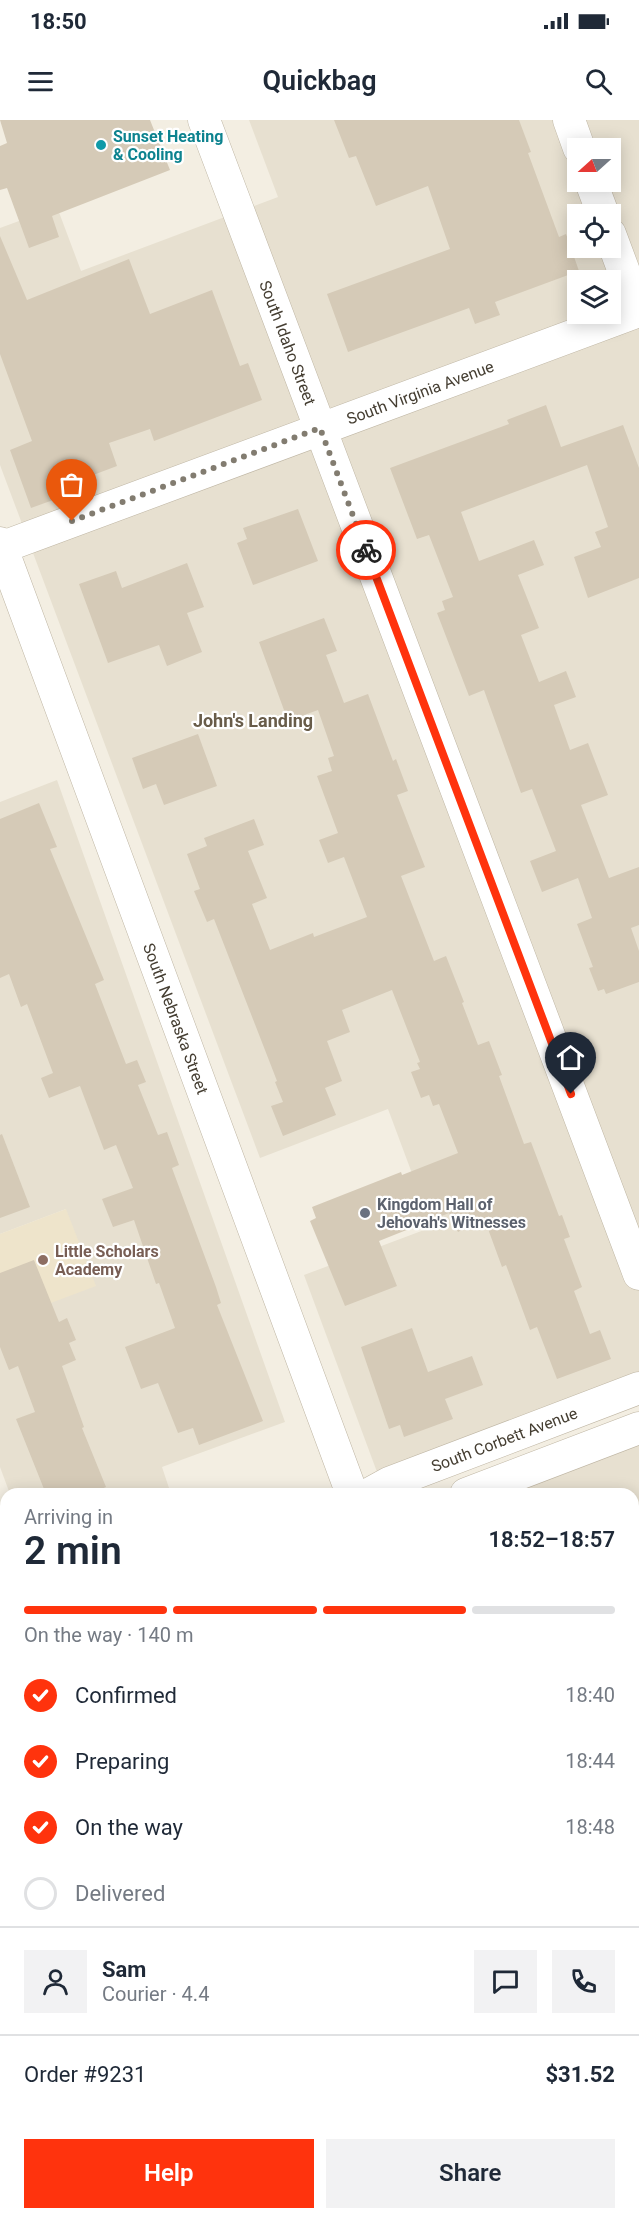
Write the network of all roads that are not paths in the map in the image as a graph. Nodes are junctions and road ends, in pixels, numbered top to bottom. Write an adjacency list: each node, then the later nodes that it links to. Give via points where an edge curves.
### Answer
1 (204, 120): 6 (street, South Idaho Street)
2 (568, 120): 3 (street)
3 (575, 138)
4 (619, 258): 5 (street)
5 (639, 312): 6 (street, South Virginia Avenue)
6 (320, 428): 7 (street, South Virginia Avenue); 8 (street, South Idaho Street)
7 (1, 546): 11 (street, South Nebraska Street)
8 (639, 1274)
9 (639, 1388): 12 (street, South Corbett Avenue)
10 (639, 1428): 13 (street)
11 (350, 1488)
12 (381, 1488)
13 (482, 1488)

